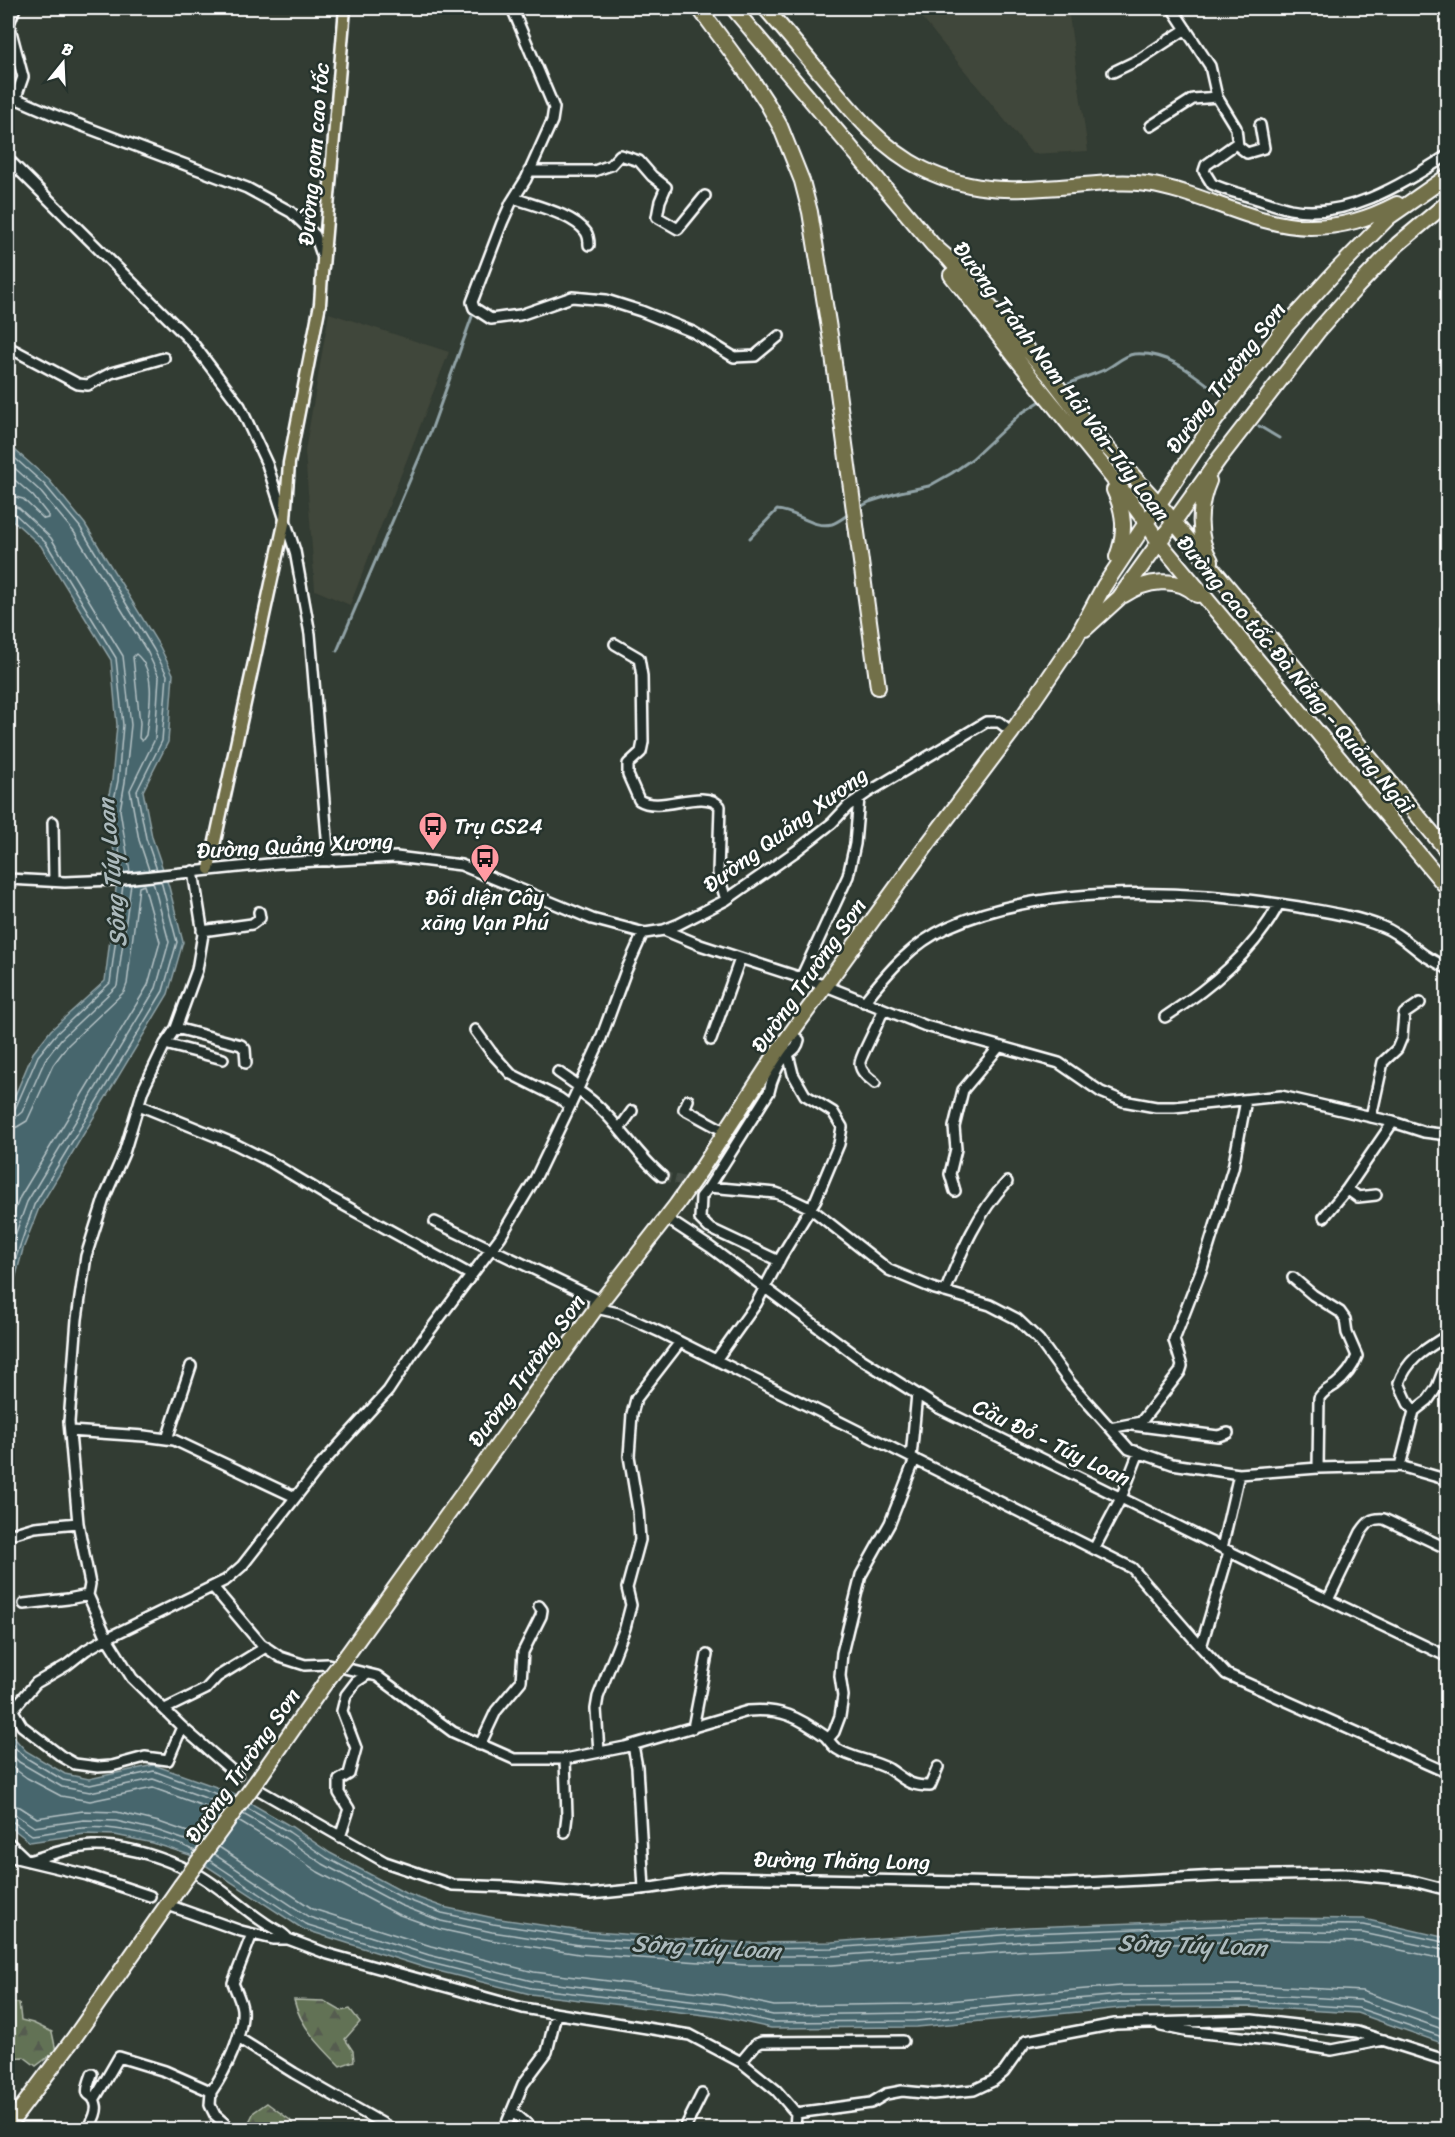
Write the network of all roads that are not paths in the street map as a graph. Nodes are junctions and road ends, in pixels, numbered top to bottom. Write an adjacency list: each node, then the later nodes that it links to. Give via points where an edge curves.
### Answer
1 (15, 8): 11 (street, via 9,24 24,77)
2 (345, 8): 25 (main road, Đường gom cao tốc)
3 (512, 8): 17 (street, via 554,108 552,122)
4 (699, 8): 44 (highway, via 767,103 802,181 851,478)
5 (733, 8): 23 (highway, Đường Tránh Nam Hải Vân-Túy Loan)
6 (765, 8): 18 (highway, via 878,138 924,170 957,183 1021,190 1119,182 1147,184 1257,218 1307,227 1357,222 1395,206)
7 (1172, 8): 8 (street)
8 (1186, 29): 9 (street); 10 (street, via 1210,66)
9 (1113, 72)
10 (1217, 97): 13 (street, via 1193,99); 14 (street, via 1236,128)
11 (11, 98): 24 (street, via 247,188 291,212 315,235)
12 (1260, 125): 14 (street, via 1262,150 1247,153)
13 (1151, 126)
14 (1237, 143): 15 (street, via 1206,165 1204,171 1212,184 1279,206 1316,211 1367,200)
15 (1448, 155)
16 (8, 159): 33 (street, via 191,341 240,406 267,464)
17 (529, 171): 19 (street, via 594,171 611,165 620,155 639,161 666,187 657,217 678,229); 20 (street)
18 (1448, 175): 32 (highway, Đường Trường Sơn, via 1389,217 1285,327)
19 (705, 196)
20 (514, 198): 22 (street, via 568,216 587,232); 26 (street, via 472,302 474,308 491,319 520,315 572,297 606,300 641,311 693,332 734,357 755,356)
21 (1448, 202): 31 (highway, Đường Trường Sơn, via 1398,244 1348,296)
22 (589, 245)
23 (933, 245): 29 (highway, Đường Tránh Nam Hải Vân-Túy Loan, via 944,267 1035,381); 29 (highway, Đường Tránh Nam Hải Vân-Túy Loan, via 1049,375)
24 (323, 260): 25 (main road)
25 (320, 304): 33 (main road, via 289,463)
26 (779, 336)
27 (8, 347): 28 (street, via 84,386 111,373)
28 (164, 358)
29 (1062, 405): 30 (highway, Đường Tránh Nam Hải Vân-Túy Loan); 32 (highway, Đường Tránh Nam Hải Vân-Túy Loan, via 1091,430)
30 (1081, 437): 34 (highway, Đường Tránh Nam Hải Vân-Túy Loan); 37 (highway, via 1108,479 1124,519 1123,542)
31 (1235, 440): 35 (highway, Đường Trường Sơn); 39 (highway, via 1203,494 1202,534 1205,551 1218,573)
32 (1159, 504): 34 (highway, Đường Trường Sơn); 35 (highway, Đường Tránh Nam Hải Vân-Túy Loan)
33 (285, 519): 50 (street, via 310,634); 51 (main road)
34 (1146, 523): 36 (highway, Đường Tránh Nam Hải Vân-Túy Loan); 37 (highway, Đường Trường Sơn)
35 (1173, 523): 36 (highway, Đường Trường Sơn); 39 (highway, Đường cao tốc Đà Nẵng - Quảng Ngãi)
36 (1158, 542): 38 (highway, Đường Trường Sơn); 41 (highway, Đường cao tốc Đà Nẵng - Quảng Ngãi)
37 (1104, 586): 42 (highway, Đường Trường Sơn)
38 (1119, 598): 41 (highway, via 1137,586 1179,584 1192,591); 42 (highway, Đường Trường Sơn)
39 (1252, 618): 49 (highway, Đường cao tốc Đà Nẵng - Quảng Ngãi)
40 (1448, 631): 45 (highway)
41 (1234, 633): 55 (highway, Đường cao tốc Đà Nẵng - Quảng Ngãi)
42 (1076, 638): 46 (highway, Đường Trường Sơn)
43 (615, 644): 56 (street, via 639,658 642,676 643,742 641,752 628,764 628,776 639,800 649,804 708,799 720,806 718,873)
44 (878, 683)
45 (1448, 701)
46 (1012, 732): 47 (street, Đường Quảng Xương, via 999,722 987,722); 65 (highway, Đường Trường Sơn)
47 (859, 798): 56 (street, Đường Quảng Xương, via 796,851); 64 (street, via 848,876)
48 (53, 822): 54 (street)
49 (1448, 852)
50 (329, 861): 51 (street, Đường Quảng Xương); 61 (street, Đường Quảng Xương, via 396,857 461,865 592,919)
51 (209, 869): 52 (street, Đường Quảng Xương)
52 (189, 871): 54 (street, Đường Quảng Xương, via 114,880); 60 (street)
53 (8, 879): 54 (street)
54 (54, 881)
55 (1448, 889)
56 (726, 900): 59 (street, Đường Quảng Xương)
57 (1279, 904): 63 (street, via 1342,914 1383,927); 66 (street, via 1198,895 1106,894 1005,908 958,923 926,939 900,959); 69 (street, via 1268,925 1243,955)
58 (259, 912): 60 (street, via 260,918 252,924)
59 (664, 930): 61 (street, Đường Quảng Xương); 62 (street)
60 (202, 931): 70 (street, via 197,970)
61 (643, 933): 81 (street)
62 (740, 959): 64 (street); 73 (street)
63 (1448, 969)
64 (801, 978): 65 (street)
65 (826, 986): 66 (street); 72 (highway, Đường Trường Sơn)
66 (864, 1002): 68 (street)
67 (1420, 1003): 87 (street, via 1404,1014 1397,1049 1383,1062)
68 (883, 1010): 75 (street); 80 (street, via 860,1059 863,1073)
69 (1165, 1017)
70 (176, 1028): 74 (street); 78 (street, via 241,1045)
71 (475, 1029): 85 (street, via 511,1074)
72 (791, 1034): 76 (street, via 800,1040); 90 (highway, Đường Trường Sơn)
73 (711, 1040)
74 (165, 1044): 77 (street); 84 (street)
75 (999, 1047): 83 (street, via 1059,1064 1101,1092 1124,1101 1156,1107); 96 (street, via 963,1090 954,1127 956,1149 950,1174)
76 (786, 1056): 94 (street, via 769,1092); 98 (street, via 805,1095 833,1112 842,1127 839,1144)
77 (222, 1059)
78 (246, 1063)
79 (558, 1072): 81 (street)
80 (875, 1083)
81 (578, 1088): 85 (street); 89 (street)
82 (688, 1100): 90 (street, via 684,1110)
83 (1246, 1100): 87 (street, via 1281,1096); 117 (street, via 1233,1168 1202,1268 1174,1340 1182,1366 1180,1372 1141,1422)
84 (139, 1105): 104 (street, via 271,1162); 119 (street, via 86,1256 77,1318)
85 (570, 1106): 102 (street, via 536,1179)
86 (632, 1111): 89 (street)
87 (1371, 1117): 88 (street)
88 (1393, 1122): 91 (street); 95 (street)
89 (620, 1128): 92 (street)
90 (726, 1132): 100 (highway, Đường Trường Sơn, bridge)
91 (1448, 1135)
92 (662, 1176)
93 (1007, 1182): 107 (street, via 980,1216)
94 (709, 1187): 98 (street, via 776,1193); 103 (street, via 701,1197 700,1219 709,1228)
95 (1347, 1189): 97 (street, via 1358,1197); 99 (street)
96 (955, 1191)
97 (1376, 1195)
98 (810, 1208): 103 (street); 107 (street, via 889,1270)
99 (1324, 1217)
100 (666, 1218): 106 (street, Cầu Đỏ - Túy Loan); 108 (highway, Đường Trường Sơn)
101 (435, 1222): 102 (street)
102 (490, 1250): 104 (street); 108 (street, via 594,1298 592,1306)
103 (779, 1261): 106 (street)
104 (471, 1275): 128 (street, via 388,1391)
105 (1293, 1278): 125 (street, via 1340,1312 1357,1356 1340,1380 1319,1398)
106 (763, 1287): 111 (street, via 756,1304); 115 (street, Cầu Đỏ - Túy Loan, via 858,1357)
107 (945, 1292): 118 (street, via 990,1305 1017,1319 1040,1340 1071,1384)
108 (596, 1308): 110 (street, via 618,1313); 169 (highway, Đường Trường Sơn, bridge)
109 (1448, 1335): 116 (street, via 1406,1366 1399,1383)
110 (680, 1342): 111 (street); 153 (street, via 636,1399 632,1414 629,1456 640,1540 627,1588 631,1605 625,1628 598,1697)
111 (716, 1360): 123 (street)
112 (1448, 1360): 114 (street)
113 (191, 1366): 121 (street)
114 (1445, 1374): 116 (street, via 1428,1400)
115 (917, 1394): 123 (street); 129 (street, Cầu Đỏ - Túy Loan)
116 (1414, 1411): 124 (street)
117 (1130, 1425): 118 (street); 120 (street, via 1218,1436)
118 (1110, 1428): 122 (street, via 1129,1449)
119 (70, 1431): 121 (street); 130 (street)
120 (1228, 1433)
121 (167, 1440): 128 (street, via 191,1447)
122 (1138, 1452): 126 (street, via 1172,1464); 129 (street)
123 (913, 1458): 132 (street); 150 (street, via 890,1523 861,1575 842,1653 840,1716)
124 (1400, 1466): 125 (street); 127 (street)
125 (1318, 1468): 126 (street)
126 (1239, 1474): 134 (street)
127 (1448, 1480)
128 (295, 1497): 135 (street, via 242,1566)
129 (1121, 1498): 132 (street); 134 (street, Cầu Đỏ - Túy Loan)
130 (78, 1523): 131 (street, via 35,1527); 136 (street, via 90,1584)
131 (8, 1535)
132 (1094, 1549): 142 (street, via 1132,1568)
133 (1448, 1549): 137 (street, via 1375,1518 1361,1532)
134 (1225, 1550): 137 (street, Cầu Đỏ - Túy Loan); 142 (street)
135 (213, 1587): 140 (street); 141 (street)
136 (88, 1595): 138 (street); 140 (street)
137 (1328, 1600): 144 (street, Cầu Đỏ - Túy Loan)
138 (24, 1604)
139 (539, 1606): 152 (street, via 542,1616 523,1652 520,1682 496,1711)
140 (107, 1638): 146 (street, via 132,1678); 147 (street, via 36,1683)
141 (266, 1647): 145 (street, via 280,1657 305,1665 328,1664); 146 (street, via 217,1677 206,1689)
142 (1201, 1647): 156 (street, via 1226,1674)
143 (707, 1655): 149 (street)
144 (1448, 1657)
145 (368, 1674): 152 (street, via 377,1676 453,1732); 160 (street, via 346,1695 342,1711 356,1749 349,1774 339,1780 339,1793 349,1809)
146 (165, 1709): 148 (street)
147 (10, 1712): 148 (street, via 48,1747 75,1764 90,1767 145,1757 168,1760)
148 (182, 1727): 157 (street)
149 (693, 1728): 150 (street, via 768,1709 787,1713); 151 (street)
150 (828, 1739): 155 (street, via 836,1749 888,1768 916,1786 930,1786)
151 (633, 1744): 153 (street); 166 (street)
152 (480, 1745): 154 (street, via 514,1759)
153 (599, 1752): 154 (street)
154 (565, 1759): 159 (street)
155 (938, 1767)
156 (1448, 1773)
157 (237, 1775)
158 (259, 1790): 160 (street, Đường Thăng Long)
159 (565, 1832)
160 (340, 1837): 166 (street, Đường Thăng Long, via 385,1862 453,1885 591,1894)
161 (8, 1842): 163 (street)
162 (8, 1856): 163 (street)
163 (28, 1861): 164 (street, via 92,1846 125,1848); 168 (street)
164 (182, 1868)
165 (199, 1875): 171 (street)
166 (644, 1889): 167 (street, Đường Thăng Long, via 720,1877 1065,1884 1346,1874 1409,1880)
167 (1448, 1890)
168 (150, 1896)
169 (168, 1905): 170 (street); 185 (highway, Đường Trường Sơn)
170 (252, 1934): 171 (street); 174 (street, via 233,1983 242,2007)
171 (288, 1939): 172 (street, via 328,1954)
172 (556, 2014): 178 (street, via 690,2035); 183 (street, via 548,2052 523,2084)
173 (1153, 2023): 175 (street, via 1266,2021 1347,2030); 175 (street, via 1185,2031 1332,2050); 184 (street, via 1108,2024 1026,2041 999,2077 974,2090 933,2094 902,2091 871,2103)
174 (238, 2038): 180 (street); 188 (street)
175 (1386, 2040): 177 (street)
176 (903, 2041): 178 (street, via 762,2042)
177 (1448, 2061)
178 (741, 2062): 184 (street, via 776,2090)
179 (92, 2074): 182 (street, via 86,2091)
180 (211, 2092): 182 (street, via 165,2071 119,2057); 187 (street, via 210,2105 215,2115)
181 (702, 2094): 191 (street)
182 (94, 2100): 186 (street, via 97,2109)
183 (513, 2112): 189 (street); 190 (street)
184 (796, 2113): 192 (street)
185 (8, 2126)
186 (88, 2130)
187 (232, 2130)
188 (394, 2130)
189 (504, 2130)
190 (534, 2130)
191 (684, 2130)
192 (795, 2130)

